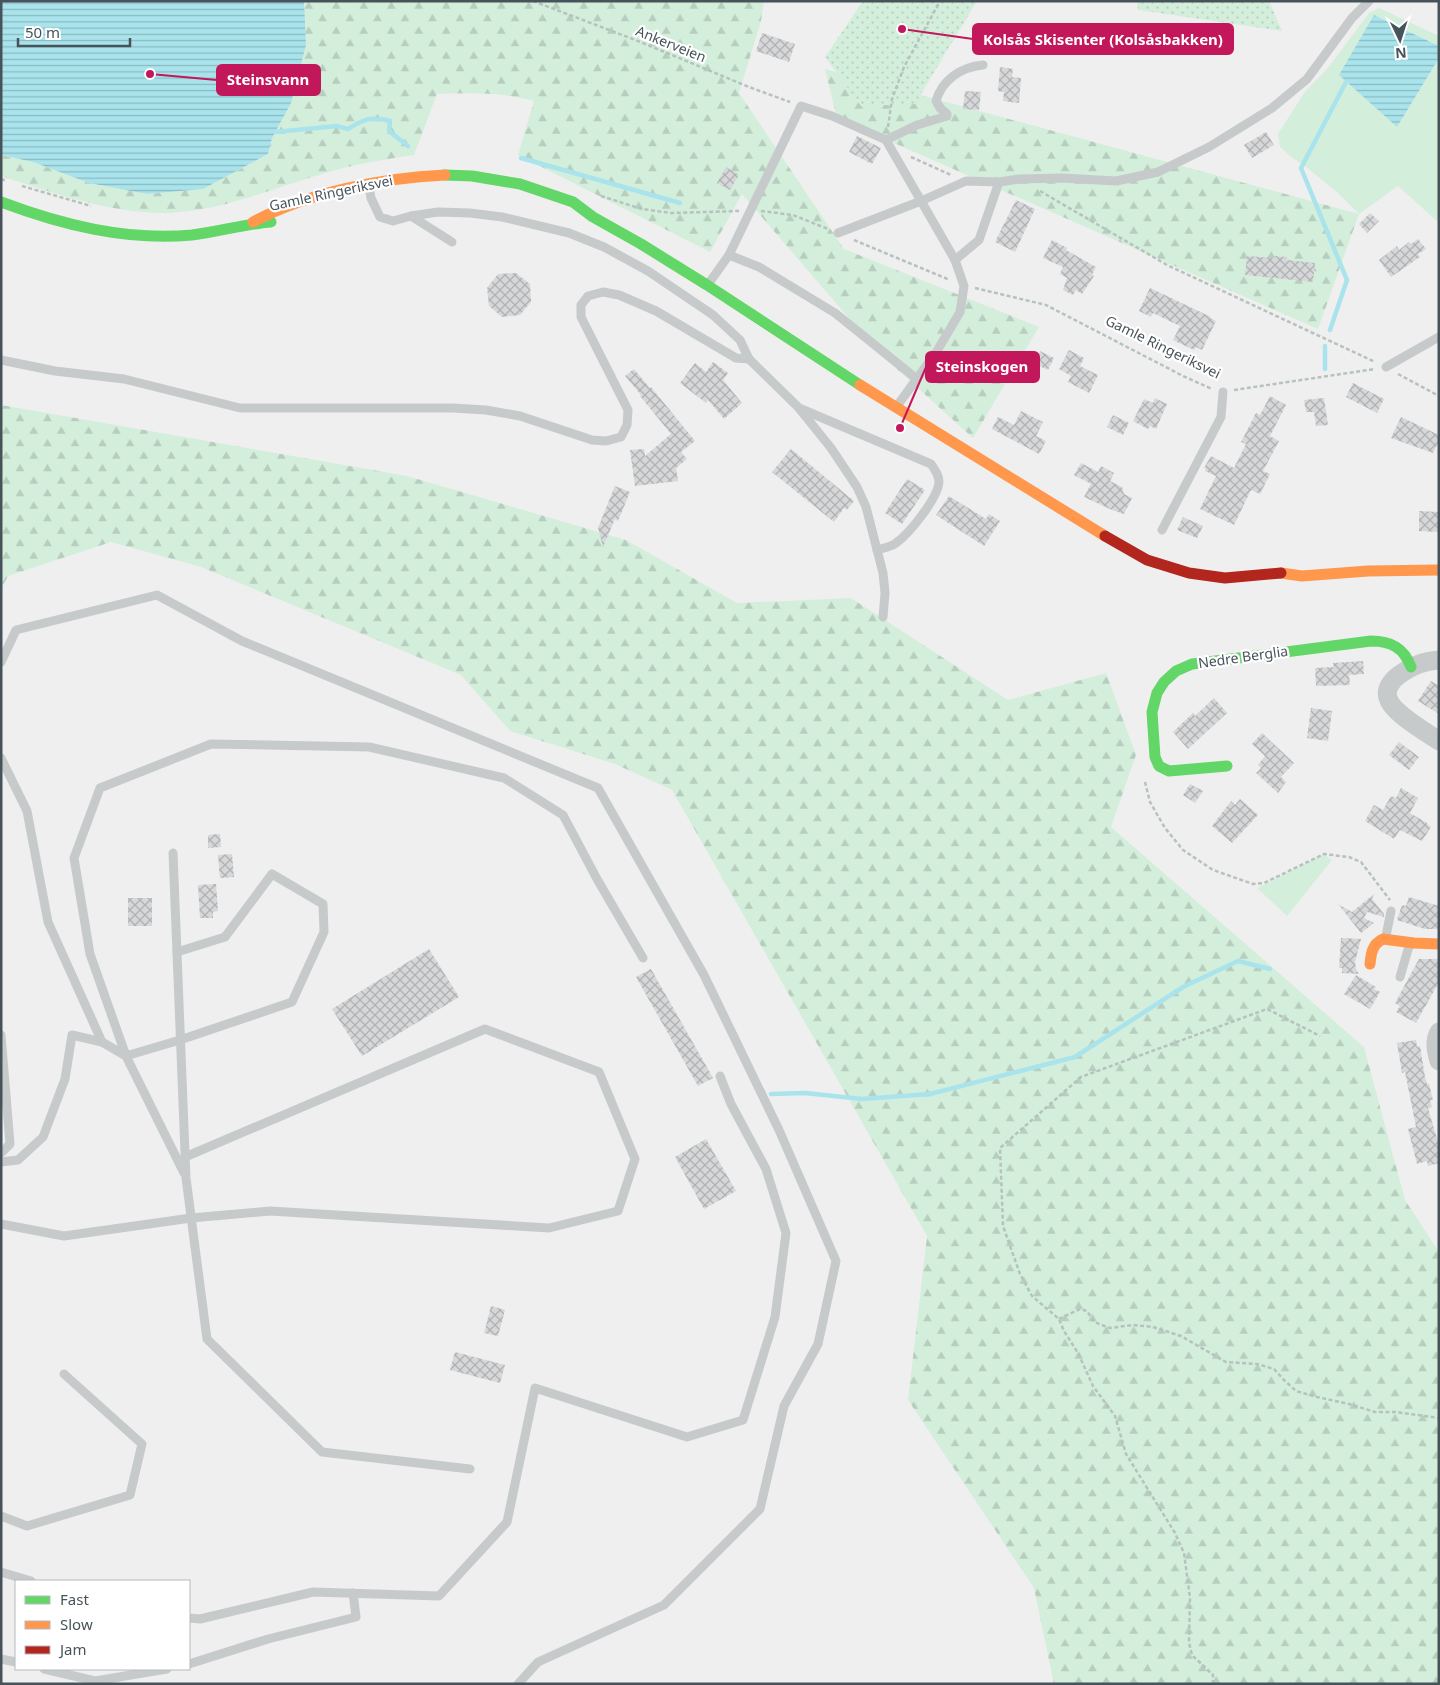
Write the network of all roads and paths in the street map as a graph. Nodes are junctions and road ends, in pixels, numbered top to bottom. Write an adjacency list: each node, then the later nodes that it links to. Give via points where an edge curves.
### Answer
1 (533, 1): 5 (path, Ankerveien)
2 (940, 1): 6 (path, via 904,66 892,99)
3 (1369, 1): 7 (lane, via 1352,18 1307,78 1272,108 1210,147 1158,172 1116,181)
4 (983, 65): 6 (lane, via 961,71 943,85 936,101 947,116 917,125)
5 (801, 106): 6 (lane); 13 (lane)
6 (886, 140): 8 (path, via 913,159); 11 (lane)
7 (1019, 179): 9 (lane); 28 (path, via 1167,265)
8 (966, 181): 9 (lane); 11 (lane)
9 (999, 182): 22 (lane, via 979,240)
10 (369, 184): 16 (lane, via 371,198 380,217 393,221); 17 (main road, Gamle Ringeriksvei, via 444,176 501,180 573,202); 18 (main road, Gamle Ringeriksvei, via 306,200)
11 (921, 201): 19 (lane); 22 (lane)
12 (1, 202): 18 (main road, Gamle Ringeriksvei, via 50,219 122,235 191,235)
13 (751, 210): 19 (path, Gamle Ringeriksvei, via 793,216); 21 (lane)
14 (571, 214): 17 (main road, Gamle Ringeriksvei)
15 (293, 216): 18 (main road, Gamle Ringeriksvei)
16 (411, 216): 20 (lane); 26 (lane, via 438,212 502,217 569,233 604,247 648,271 713,315 740,340)
17 (593, 217): 23 (main road, Gamle Ringeriksvei)
18 (252, 222)
19 (838, 233): 24 (path, Gamle Ringeriksvei)
20 (452, 242)
21 (729, 254): 23 (lane); 29 (lane, via 759,267 834,313)
22 (955, 260): 24 (lane)
23 (707, 285): 33 (main road, Gamle Ringeriksvei)
24 (964, 286): 29 (lane, via 960,312); 30 (path, Gamle Ringeriksvei, via 1046,305 1183,376)
25 (1439, 336): 28 (lane)
26 (749, 359): 27 (lane, via 736,358 656,311 618,295 603,292 588,296 581,305 581,317 628,410 627,425 621,437 606,441 592,440 520,416 486,410 240,408 124,379 55,371); 32 (lane)
27 (1, 360)
28 (1386, 368): 30 (path, Gamle Ringeriksvei); 31 (path)
29 (917, 379): 33 (lane)
30 (1223, 392): 34 (lane, via 1221,417)
31 (1439, 396)
32 (798, 407): 35 (lane, via 857,487); 35 (lane, via 931,464 938,474 936,495 909,532 894,545)
33 (895, 408): 38 (main road, Gamle Ringeriksvei, via 1147,560 1209,576)
34 (1162, 530)
35 (877, 550): 39 (lane, via 885,593)
36 (1309, 564): 38 (main road, Gamle Ringeriksvei)
37 (1439, 570): 38 (main road, Gamle Ringeriksvei, via 1302,576)
38 (1279, 573)
39 (883, 617)
40 (1439, 660): 42 (street)
41 (1, 662): 84 (lane, via 16,630 157,595 242,641 598,788 704,975 779,1130 836,1261 818,1344 784,1406 760,1509 664,1605 538,1662)
42 (1411, 667): 43 (street, via 1391,682 1388,699 1407,719); 44 (main road, Nedre Berglia, via 1400,648 1378,641 1192,664 1176,671 1157,693 1152,712)
43 (1439, 741)
44 (1155, 757): 46 (main road, via 1159,766 1169,771); 48 (path, via 1145,780 1150,802 1183,850 1213,870 1253,884 1264,884 1324,854 1350,857 1362,862)
45 (1, 758): 60 (lane, via 27,811 48,922)
46 (1227, 766)
47 (172, 853): 52 (lane)
48 (1391, 907): 49 (lane)
49 (1386, 938): 50 (main road); 54 (main road, via 1371,951)
50 (1410, 943): 51 (main road); 55 (lane)
51 (1439, 944)
52 (177, 952): 59 (lane); 59 (lane, via 224,937 272,874 324,904 324,932 292,1002)
53 (643, 958): 61 (lane, via 563,815 504,778 369,747 211,744 100,788 74,858 90,954)
54 (1370, 964)
55 (1400, 977)
56 (1439, 1032): 62 (street, via 1436,1036)
57 (1, 1034): 64 (lane, via 10,1144)
58 (1320, 1036): 70 (path, via 1266,1009 1081,1077 1000,1148 1003,1226 1020,1274 1032,1296)
59 (180, 1040): 61 (lane); 65 (lane)
60 (102, 1042): 61 (lane); 66 (lane, via 72,1034 65,1080 42,1137 18,1160)
61 (126, 1056): 67 (lane)
62 (1439, 1061)
63 (720, 1076): 77 (lane, via 766,1169 786,1233 774,1317 743,1420 687,1437 535,1388 507,1522 439,1596)
64 (1, 1153)
65 (185, 1157): 67 (lane); 68 (lane, via 485,1029 599,1072 635,1159 618,1211 549,1228 270,1211)
66 (1, 1162)
67 (186, 1178): 68 (lane)
68 (191, 1218): 69 (lane, via 64,1236); 73 (lane, via 207,1339 322,1452)
69 (1, 1224)
70 (1059, 1319): 72 (path, via 1080,1309 1087,1311 1094,1322 1110,1328 1153,1327 1181,1336 1226,1362 1274,1368 1296,1391 1375,1412); 85 (path, via 1092,1386 1115,1416 1126,1454 1184,1553 1190,1598 1189,1643 1192,1655 1213,1675)
71 (64, 1374): 74 (lane, via 142,1444 130,1495 28,1526)
72 (1439, 1418)
73 (470, 1470)
74 (1, 1516)
75 (1, 1572): 76 (lane)
76 (28, 1580)
77 (353, 1593): 78 (lane, via 313,1592 200,1620); 81 (lane, via 356,1617 268,1639)
78 (190, 1618)
79 (1, 1659): 80 (lane)
80 (15, 1662)
81 (190, 1664)
82 (48, 1670): 83 (lane, via 95,1681)
83 (161, 1670)
84 (518, 1684)
85 (1213, 1684)

